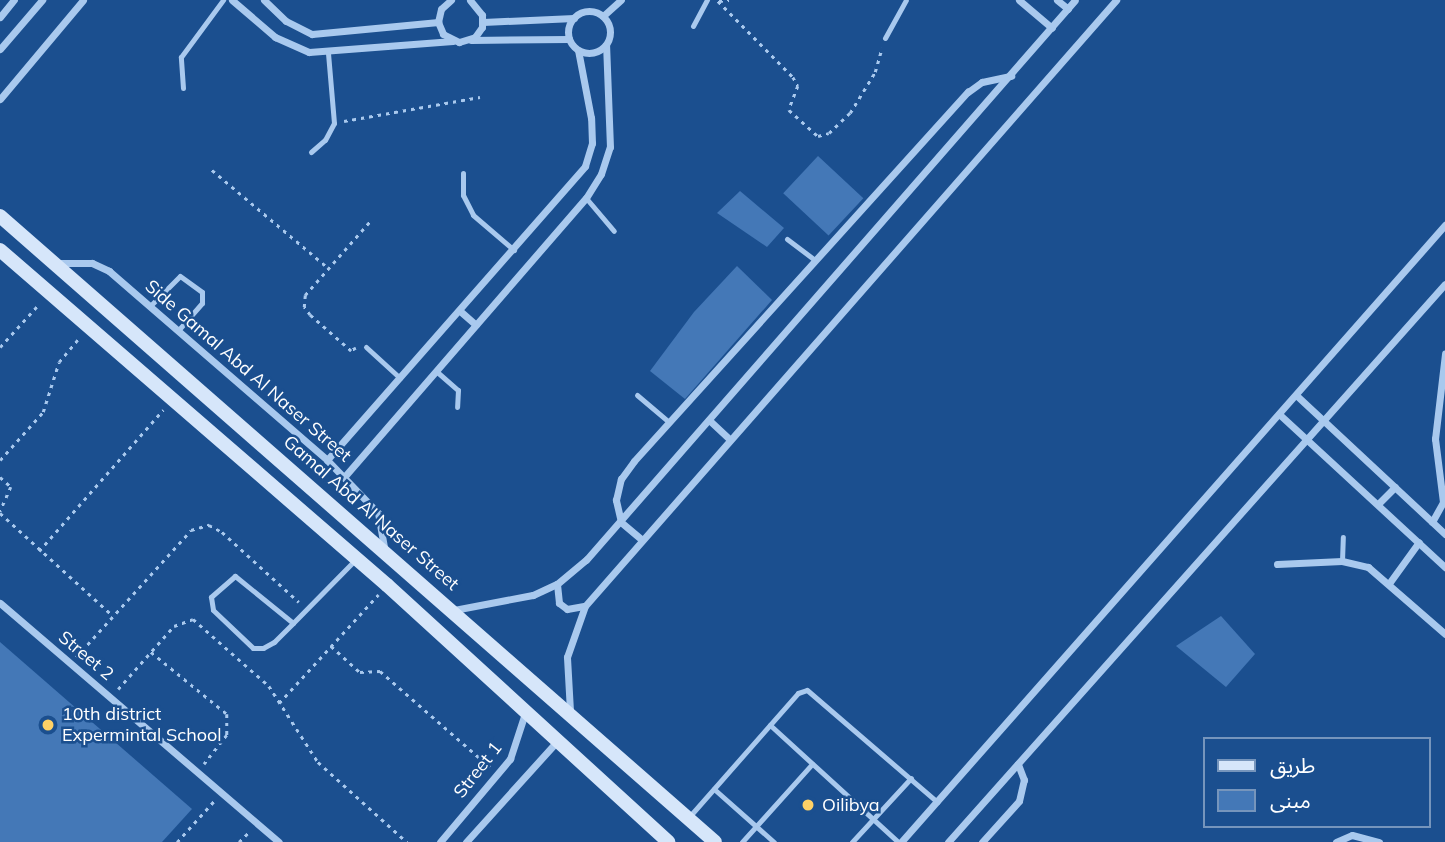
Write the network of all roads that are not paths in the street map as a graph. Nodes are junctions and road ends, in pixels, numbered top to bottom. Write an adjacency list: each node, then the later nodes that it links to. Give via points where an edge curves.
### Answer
1 (15, 0): 18 (street)
2 (43, 0): 29 (street)
3 (83, 0): 34 (street)
4 (223, 0): 33 (lane, via 181,57)
5 (232, 0): 31 (street, via 291,46)
6 (264, 0): 20 (street, via 286,21 312,34)
7 (451, 0): 20 (street)
8 (621, 0): 17 (street)
9 (709, 0): 22 (lane)
10 (906, 0): 24 (lane)
11 (1019, 0): 23 (street)
12 (1058, 0): 16 (street)
13 (1075, 0): 16 (street)
14 (1116, 0): 62 (street)
15 (474, 1): 21 (street)
16 (1068, 9): 23 (street)
17 (603, 16): 19 (street, via 588,11); 28 (street, via 610,33)
18 (0, 17)
19 (574, 18): 21 (street); 25 (street)
20 (438, 22): 27 (street)
21 (483, 22): 26 (street)
22 (693, 26)
23 (1052, 28): 32 (street)
24 (885, 38)
25 (569, 39): 26 (street); 30 (street)
26 (470, 40): 27 (street)
27 (453, 41): 31 (street)
28 (606, 45): 30 (street, via 593,53); 37 (street, via 610,147)
29 (0, 49)
30 (578, 50): 43 (street, via 592,118 585,166)
31 (328, 53): 35 (lane, via 334,123 325,140)
32 (1012, 76): 44 (street, via 982,82 968,92); 59 (street)
33 (183, 88)
34 (0, 99)
35 (311, 152)
36 (463, 173): 43 (lane, via 463,195 473,215)
37 (586, 198): 40 (lane); 49 (street)
38 (0, 216): 45 (main road, Gamal Abd Al Naser Street)
39 (1445, 225): 55 (street)
40 (614, 230)
41 (787, 239): 44 (lane)
42 (0, 250): 75 (main road)
43 (513, 250): 48 (street)
44 (814, 259): 61 (street)
45 (53, 263): 47 (street, Side Gamal Abd Al Naser Street, via 82,262 109,271); 74 (main road, Gamal Abd Al Naser Street)
46 (1445, 284): 60 (street)
47 (150, 306): 50 (street, Side Gamal Abd Al Naser Street); 50 (lane, via 180,276 202,292 202,303)
48 (460, 311): 49 (street); 54 (street)
49 (475, 325): 53 (street)
50 (178, 331): 64 (street, Side Gamal Abd Al Naser Street)
51 (366, 347): 54 (lane)
52 (1445, 354): 69 (street, via 1435,439 1443,502)
53 (436, 371): 57 (lane, via 458,390); 65 (street)
54 (400, 378): 64 (street)
55 (1296, 394): 58 (street); 60 (street)
56 (636, 395): 61 (lane)
57 (457, 407)
58 (1279, 414): 63 (street); 94 (street)
59 (709, 420): 62 (street); 68 (street)
60 (1324, 421): 63 (street); 66 (street)
61 (669, 422): 68 (street, via 621,479 616,500)
62 (728, 438): 72 (street)
63 (1308, 440): 67 (street); 91 (street)
64 (327, 460): 65 (street, Side Gamal Abd Al Naser Street)
65 (345, 476): 74 (street, Side Gamal Abd Al Naser Street, via 378,513)
66 (1395, 487): 67 (street); 69 (street)
67 (1378, 504): 73 (street)
68 (621, 522): 72 (street); 80 (street)
69 (1432, 522): 70 (street)
70 (1445, 534)
71 (1343, 537): 76 (lane)
72 (641, 539): 82 (street)
73 (1419, 542): 78 (street); 79 (street)
74 (384, 548): 83 (main road, Gamal Abd Al Naser Street)
75 (356, 558): 84 (lane); 86 (main road)
76 (1342, 561): 77 (street); 79 (street, via 1368,567)
77 (1277, 564)
78 (1445, 567)
79 (1390, 583): 85 (street)
80 (556, 584): 82 (street, via 559,603 567,609); 83 (street, via 507,603)
81 (0, 603): 98 (street, Street 2)
82 (585, 606): 87 (street, via 567,657)
83 (454, 610): 87 (main road, Gamal Abd Al Naser Street)
84 (293, 623): 84 (lane, via 274,642 253,649 213,610 211,597 234,576)
85 (1445, 634)
86 (526, 710): 89 (main road); 99 (street, Street 1, via 518,743 498,774)
87 (570, 711): 95 (main road, Gamal Abd Al Naser Street)
88 (770, 725): 90 (lane); 92 (lane, via 798,693 812,691); 93 (lane)
89 (559, 739): 100 (street, Street 1); 101 (main road)
90 (812, 764): 96 (lane); 97 (lane)
91 (1018, 764): 107 (street); 108 (street, via 1024,780 1019,802)
92 (911, 778): 94 (lane); 96 (lane)
93 (714, 789): 95 (lane); 97 (lane)
94 (937, 802): 106 (street)
95 (688, 818): 102 (main road, Gamal Abd Al Naser Street)
96 (873, 819): 105 (lane); 106 (lane)
97 (756, 826): 103 (lane); 104 (lane)
98 (279, 842)
99 (440, 842)
100 (466, 842)
101 (668, 842)
102 (715, 842)
103 (743, 842)
104 (774, 842)
105 (852, 842)
106 (899, 842)
107 (948, 842)
108 (982, 842)
109 (1336, 842): 110 (street, via 1352,835)
110 (1379, 842)

